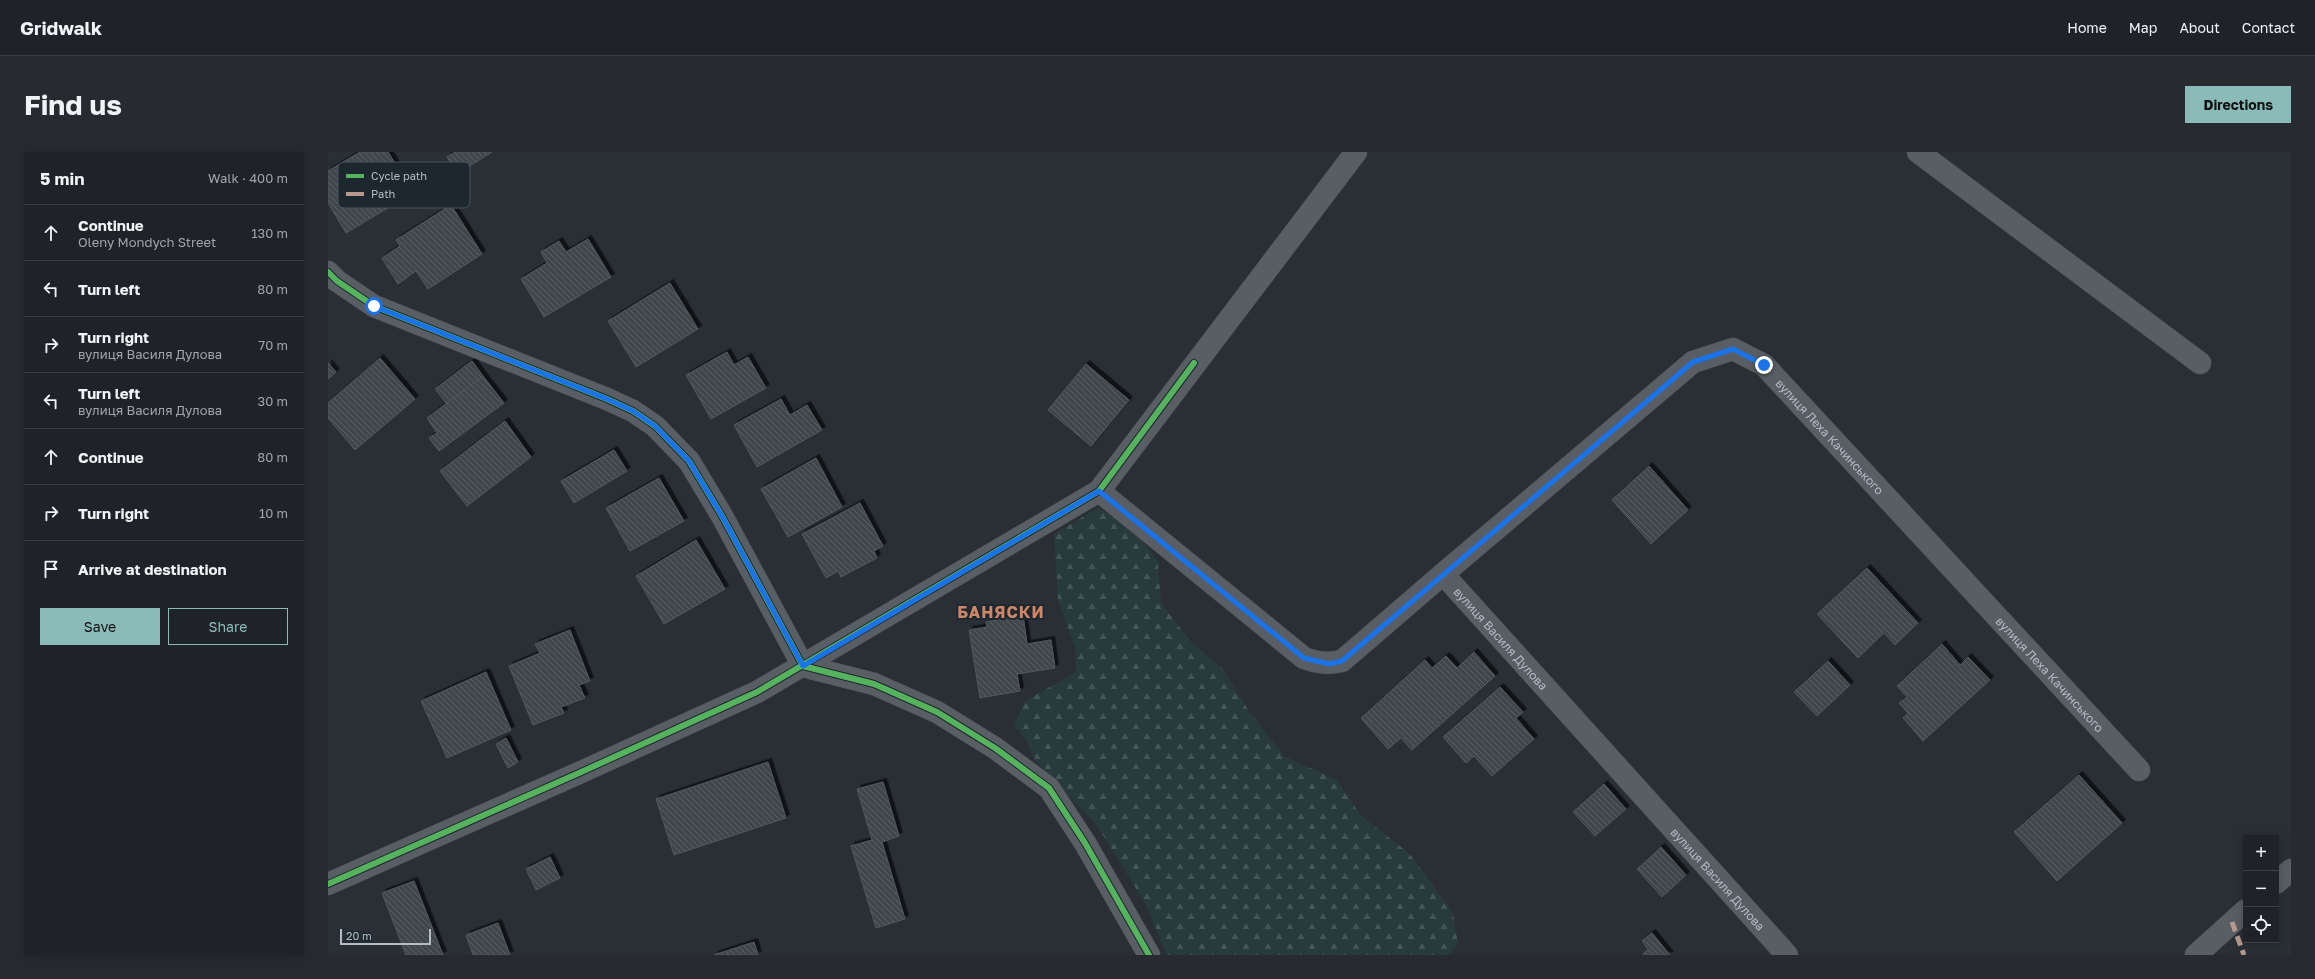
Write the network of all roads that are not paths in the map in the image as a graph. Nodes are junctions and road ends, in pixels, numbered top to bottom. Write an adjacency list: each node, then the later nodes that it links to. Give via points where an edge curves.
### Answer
1 (1356, 152): 5 (street)
2 (1918, 152): 4 (street)
3 (328, 272): 7 (street, via 374,306 607,399 633,411 655,426 689,461 722,516)
4 (2200, 363)
5 (1099, 491): 6 (street, via 1304,658 1314,662 1329,664 1342,661); 7 (street)
6 (1443, 574): 8 (street, вулиця Леха Качинського, via 1693,362 1733,349 1764,365); 14 (street, вулиця Василя Дулова)
7 (803, 666): 11 (street, via 728,705); 13 (street, via 874,684 937,712 995,748 1049,788 1085,842)
8 (2139, 770)
9 (2291, 870): 10 (street)
10 (2279, 880)
11 (328, 884)
12 (2243, 913): 15 (street)
13 (1149, 955)
14 (1787, 955)
15 (2196, 955)

